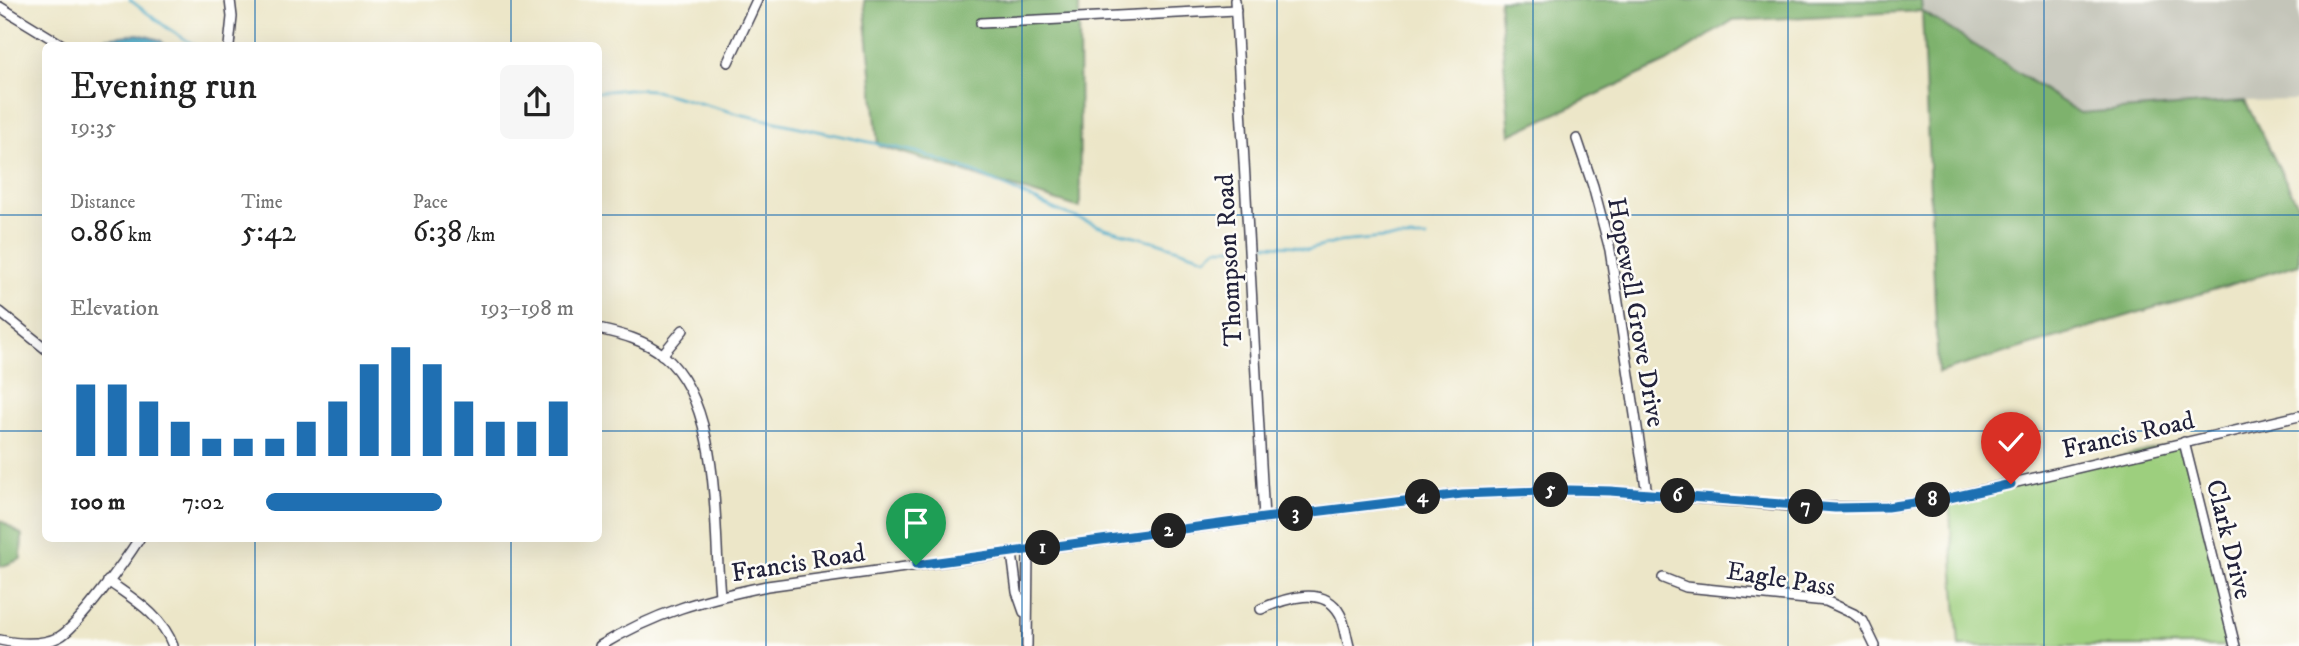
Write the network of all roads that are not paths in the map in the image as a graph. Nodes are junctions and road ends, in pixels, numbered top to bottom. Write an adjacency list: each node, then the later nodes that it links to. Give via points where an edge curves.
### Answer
1 (230, 0): 7 (street)
2 (757, 0): 8 (street)
3 (1236, 5): 5 (street); 18 (street, Thompson Road)
4 (0, 7): 6 (street)
5 (981, 23)
6 (57, 42)
7 (230, 42)
8 (728, 62)
9 (1577, 139): 17 (street, Hopewell Grove Drive, via 1610,250)
10 (0, 312): 13 (street)
11 (602, 330): 14 (street, via 641,342)
12 (683, 330): 14 (street)
13 (42, 346)
14 (662, 355): 24 (street, via 685,380 704,421)
15 (2299, 416): 16 (street, Francis Road)
16 (2184, 442): 17 (street, Francis Road, via 1949,498 1887,507 1803,507); 33 (street, Clark Drive)
17 (1647, 494): 18 (street, Francis Road, via 1570,490 1462,494)
18 (1264, 518): 20 (street, Francis Road)
19 (137, 542): 23 (street)
20 (1028, 550): 21 (street, Francis Road); 26 (street)
21 (1012, 552): 24 (street, Francis Road); 26 (street)
22 (1663, 578): 32 (street, Eagle Pass, via 1686,587 1826,601 1863,621)
23 (108, 581): 27 (street, via 60,637 33,644); 28 (street, via 152,613)
24 (720, 596): 29 (street, Francis Road, via 664,613)
25 (1261, 609): 31 (street, via 1301,596 1326,600 1340,614)
26 (1026, 618): 30 (street)
27 (0, 640)
28 (173, 646)
29 (600, 646)
30 (1027, 646)
31 (1349, 646)
32 (1875, 646)
33 (2235, 646)

